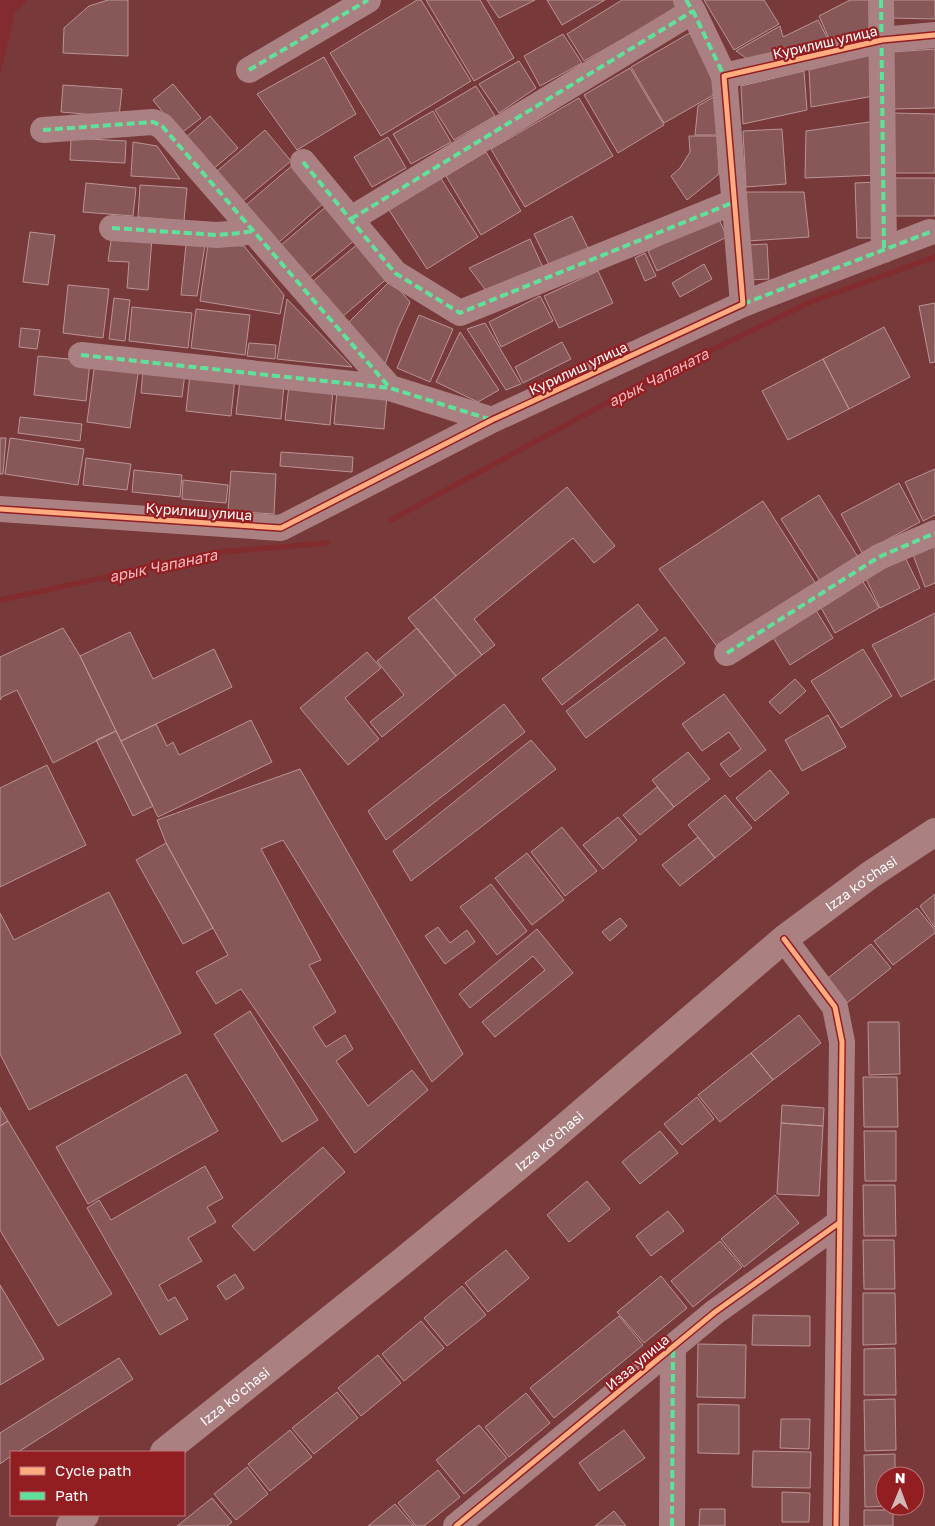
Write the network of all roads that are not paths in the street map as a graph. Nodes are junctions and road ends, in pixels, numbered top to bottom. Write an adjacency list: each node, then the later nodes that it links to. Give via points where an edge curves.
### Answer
1 (368, 0): 6 (street)
2 (881, 0): 5 (street)
3 (689, 5): 7 (street); 11 (street)
4 (935, 35): 5 (street, Курилиш улица)
5 (882, 40): 7 (street, Курилиш улица); 15 (street)
6 (249, 70)
7 (724, 76): 10 (street)
8 (43, 130): 13 (street, via 153,122 162,126)
9 (303, 162): 11 (street)
10 (734, 202): 11 (street, via 460,313 395,273); 16 (street)
11 (351, 219)
12 (112, 228): 13 (street, via 217,235)
13 (253, 231): 18 (street)
14 (930, 232): 15 (street, Курилиш улица)
15 (884, 250): 16 (street, Курилиш улица)
16 (742, 304): 19 (street, Курилиш улица)
17 (81, 355): 18 (street)
18 (390, 388): 19 (street)
19 (492, 420): 20 (street, Курилиш улица, via 282,528)
20 (0, 509)
21 (935, 533): 22 (street, via 879,557)
22 (727, 653)
23 (935, 832): 24 (main road, Izza ko'chasi, via 870,875)
24 (784, 940): 25 (street, via 835,1007 837,1016 842,1042); 27 (main road, Izza ko'chasi, via 537,1151)
25 (839, 1223): 26 (street, Изза улица, via 715,1312); 32 (street)
26 (673, 1347): 30 (street, Изза улица); 31 (street)
27 (165, 1451)
28 (84, 1516): 29 (main road)
29 (70, 1526)
30 (456, 1526)
31 (672, 1526)
32 (836, 1526)

